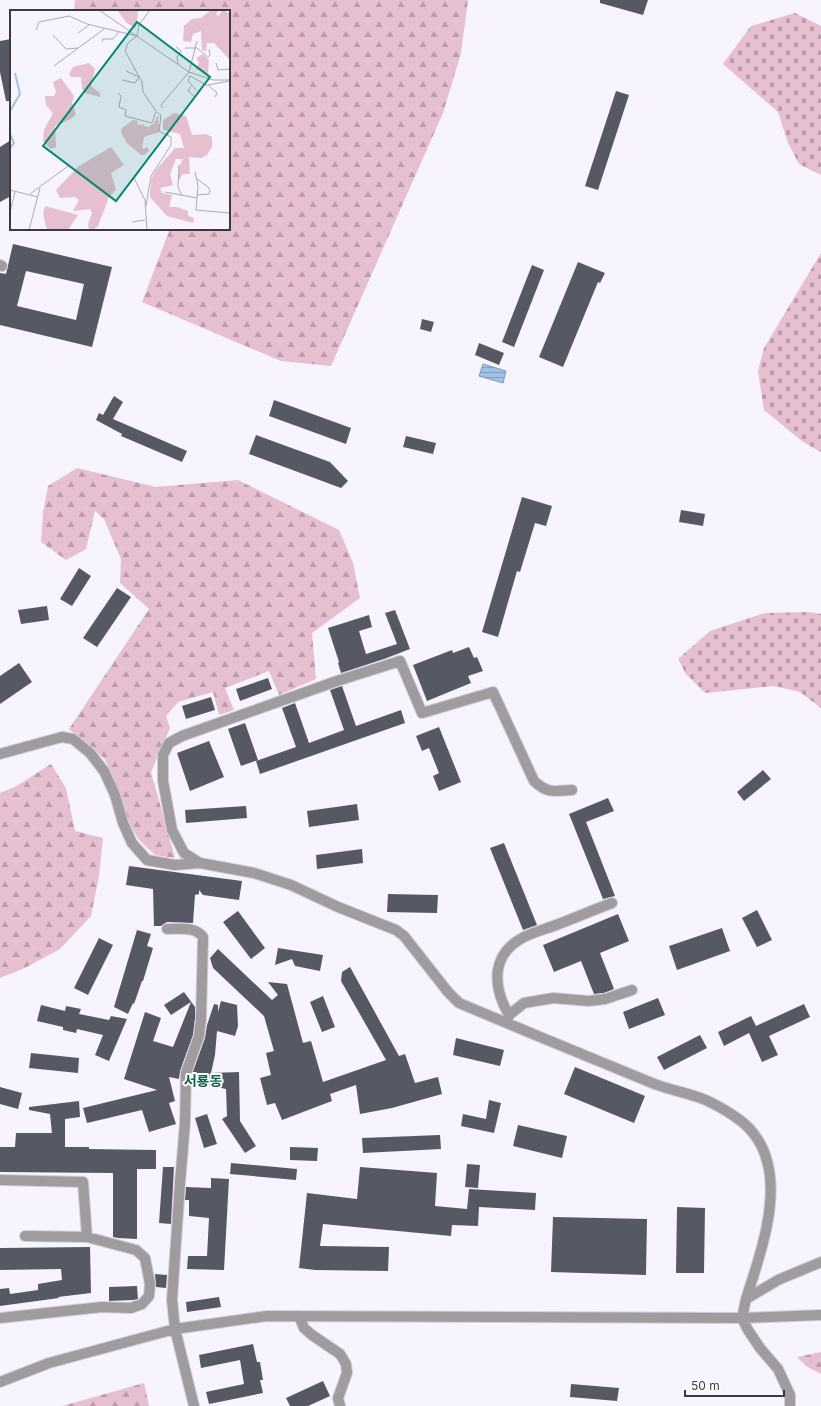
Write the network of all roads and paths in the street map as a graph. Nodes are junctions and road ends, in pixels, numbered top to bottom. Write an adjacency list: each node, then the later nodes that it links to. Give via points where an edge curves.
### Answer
1 (0, 754): 3 (street, via 62,737 73,739 90,753 104,771 132,843 147,860 175,865)
2 (572, 790): 3 (street, via 542,789 534,781 493,692 422,713 400,661 182,736 169,743 163,755 163,781 172,830 184,853)
3 (199, 863): 7 (street, via 254,872 396,930 404,936 459,1003)
4 (612, 903): 7 (street, via 524,937 507,950 498,966 496,982)
5 (167, 929): 17 (street, via 188,928 203,937 199,1036 186,1073 185,1123 172,1300)
6 (632, 990): 7 (street, via 606,999 589,1001 554,998 524,1003)
7 (508, 1019): 12 (street, via 655,1084 709,1102 752,1130 767,1161 771,1202)
8 (0, 1180): 10 (street, via 83,1182)
9 (26, 1236): 10 (street)
10 (87, 1237): 15 (street, via 136,1250 145,1258 150,1284 149,1296 142,1304 131,1308 102,1307)
11 (821, 1262): 12 (street, via 778,1280)
12 (746, 1300): 16 (street)
13 (821, 1315): 16 (street)
14 (299, 1316): 16 (street); 17 (street, via 267,1316); 20 (street, via 304,1328 340,1354 346,1364 347,1373 338,1398)
15 (0, 1318)
16 (742, 1318): 21 (street, via 760,1348 778,1369 790,1394)
17 (175, 1329): 18 (street, via 49,1363); 19 (street)
18 (0, 1382)
19 (194, 1406)
20 (340, 1406)
21 (790, 1406)

